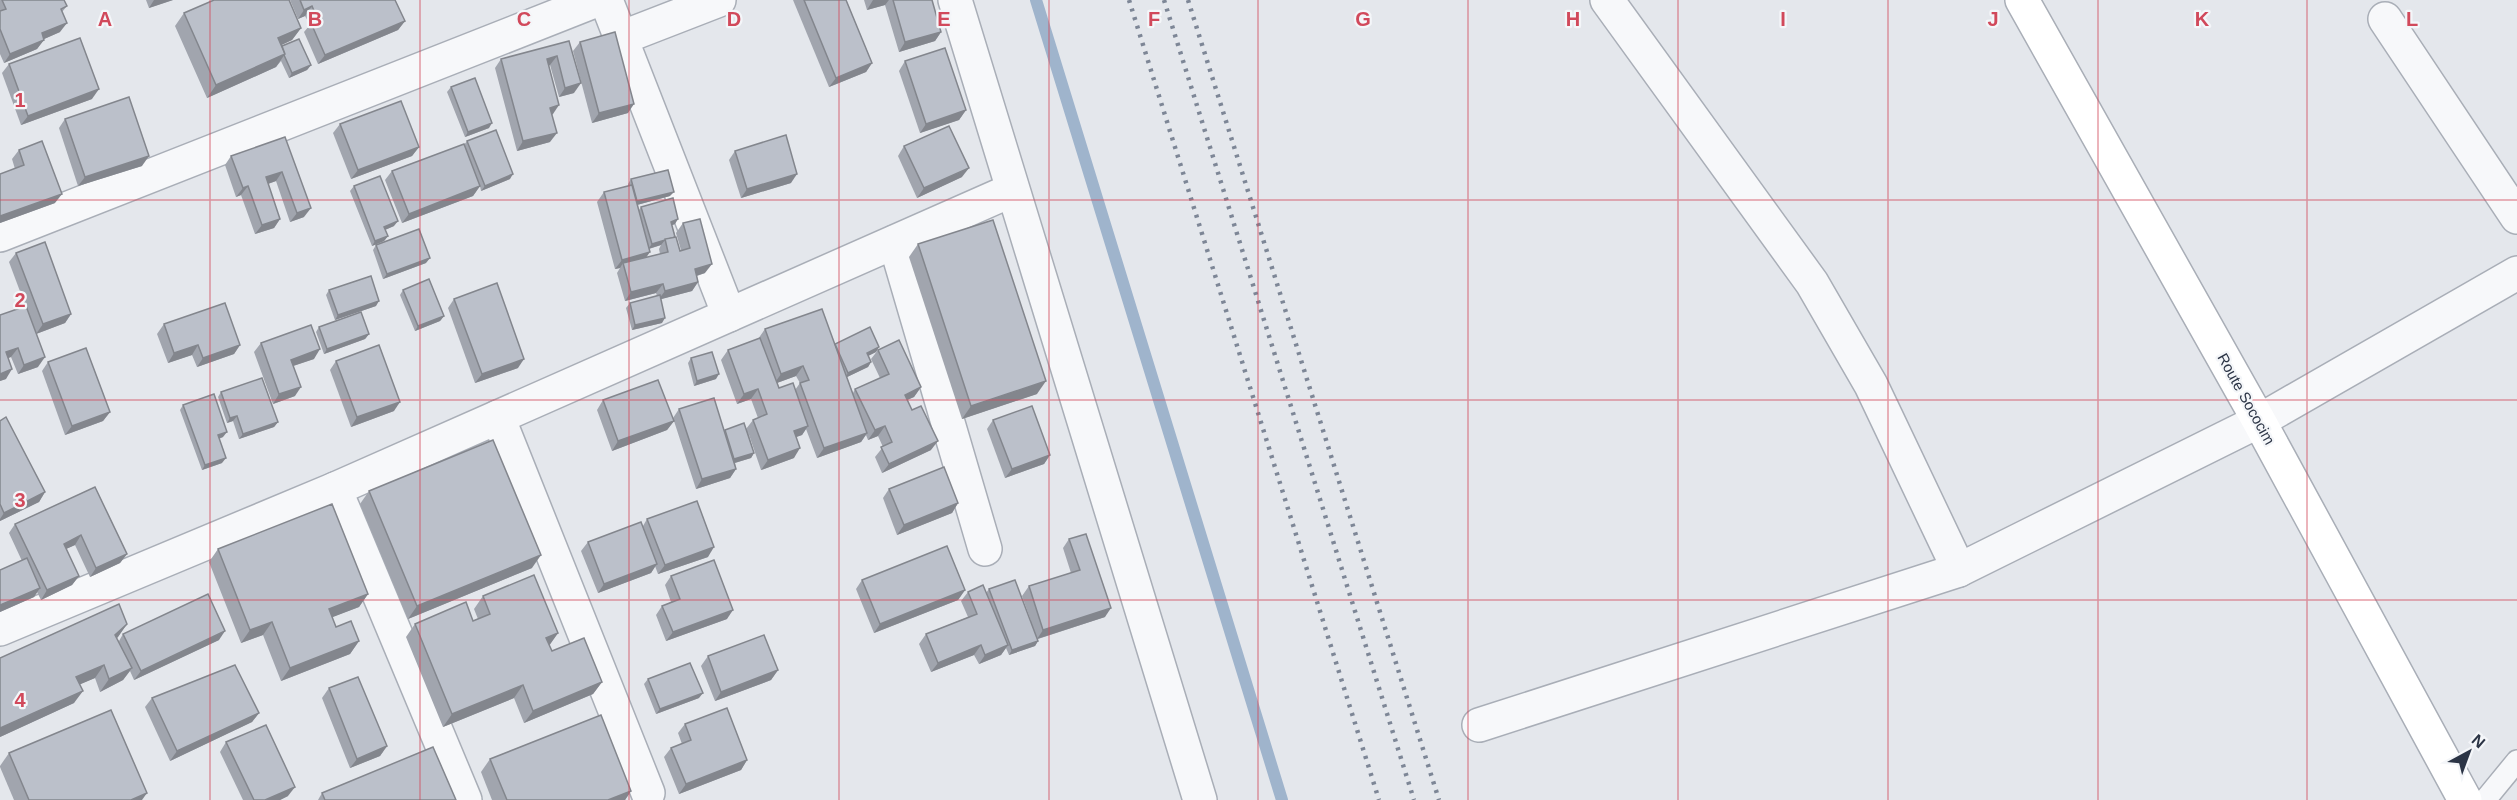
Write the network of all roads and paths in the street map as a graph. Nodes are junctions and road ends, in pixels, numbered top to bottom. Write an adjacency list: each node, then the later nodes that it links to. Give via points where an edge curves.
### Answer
1 (597, 0): 11 (street)
2 (606, 0): 8 (street)
3 (719, 0): 8 (street)
4 (955, 0): 9 (street)
5 (1607, 0): 19 (street, via 1812,284 1871,385)
6 (2022, 0): 16 (street, Route Sococim)
7 (2385, 19): 10 (street)
8 (621, 38): 14 (street)
9 (1012, 190): 12 (street); 25 (street)
10 (2517, 217)
11 (0, 235)
12 (895, 242): 14 (street); 18 (street)
13 (2517, 273): 16 (street)
14 (729, 315): 15 (street)
15 (498, 417): 17 (street); 23 (street)
16 (2259, 421): 19 (street); 26 (street, Route Sococim)
17 (335, 489): 20 (street); 24 (street)
18 (985, 549)
19 (1959, 570): 21 (street)
20 (0, 630)
21 (1479, 725)
22 (2517, 761): 27 (lane)
23 (648, 793)
24 (465, 800)
25 (1200, 800)
26 (2465, 800)
27 (2485, 800)

